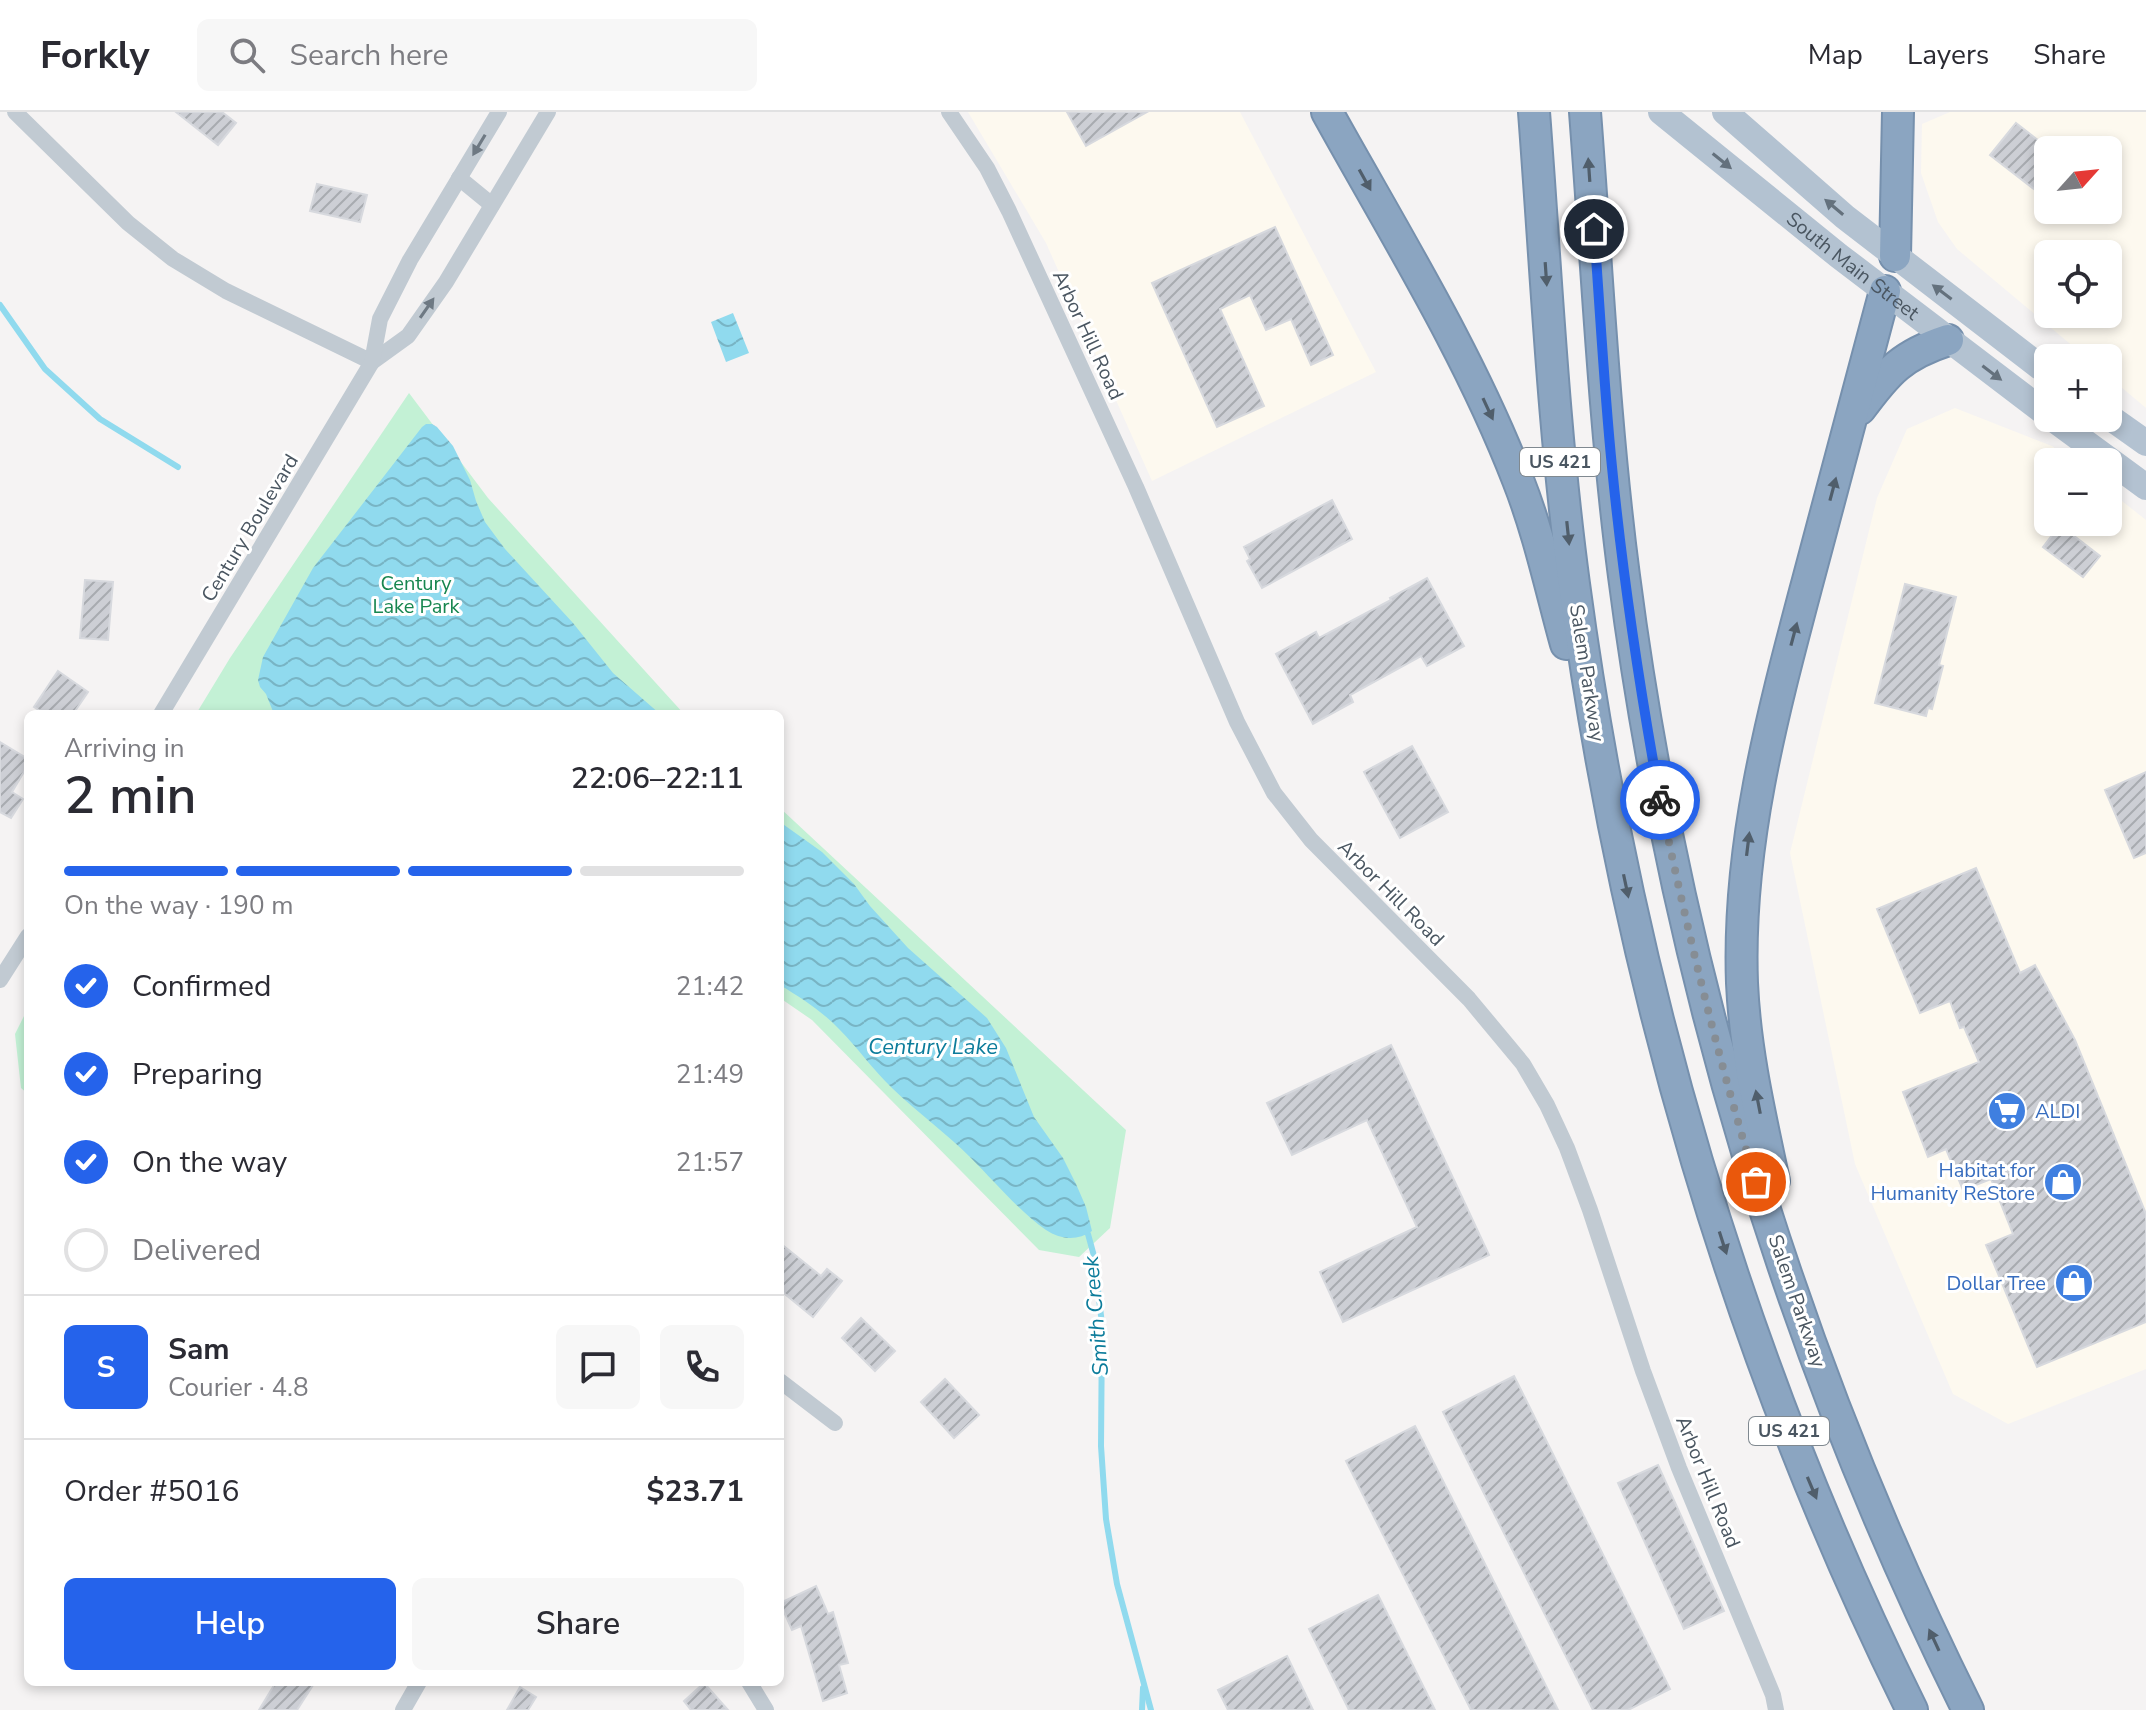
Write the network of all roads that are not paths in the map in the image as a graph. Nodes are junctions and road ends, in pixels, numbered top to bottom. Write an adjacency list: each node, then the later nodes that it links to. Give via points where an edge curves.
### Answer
1 (15, 112): 16 (street, via 128,223 173,259 226,291)
2 (499, 112): 11 (street, Century Boulevard, one-way to 11)
3 (548, 112): 12 (street, Century Boulevard)
4 (949, 112): 35 (street, Arbor Hill Road, via 1009,211 1131,474 1237,722 1274,793 1311,840 1469,999 1523,1064 1547,1105 1590,1210 1679,1468)
5 (1327, 112): 25 (highway, one-way to 25, via 1500,436 1534,525)
6 (1534, 112): 25 (highway, Salem Parkway / US 421, one-way to 25, via 1573,581)
7 (1585, 112): 28 (highway, Salem Parkway / US 421, one-way to 7, via 1710,1019 1657,786 1611,464)
8 (1661, 112): 14 (main road, South Main Street, one-way to 14)
9 (1725, 112): 13 (main road, South Main Street, one-way to 9)
10 (1898, 112): 13 (highway)
11 (459, 178): 12 (street); 16 (street, Century Boulevard, via 380,319)
12 (492, 205): 16 (street, Century Boulevard, one-way to 12, via 408,336)
13 (1895, 256): 14 (main road); 17 (main road, South Main Street, one-way to 13)
14 (1885, 291): 15 (main road, South Main Street); 19 (highway)
15 (1948, 340): 18 (main road, South Main Street, one-way to 18); 19 (highway, via 1916,352 1891,370)
16 (372, 362): 24 (street, Century Boulevard)
17 (2034, 362)
18 (2034, 405)
19 (1850, 424): 28 (highway, one-way to 19, via 1745,1025 1744,885 1774,709)
20 (2122, 426): 22 (main road)
21 (2071, 432): 23 (main road, South Main Street)
22 (2146, 443)
23 (2146, 487)
24 (163, 710)
25 (1610, 809): 36 (highway, Salem Parkway / US 421, one-way to 36, via 1661,1032 1725,1251 1803,1467)
26 (24, 942): 27 (street)
27 (0, 980)
28 (1810, 1343): 37 (highway, Salem Parkway / US 421, one-way to 28, via 1894,1553)
29 (784, 1384): 30 (street)
30 (835, 1423)
31 (417, 1686): 33 (street)
32 (751, 1686): 34 (street)
33 (403, 1710)
34 (766, 1710)
35 (1776, 1710)
36 (1912, 1710)
37 (1968, 1710)

